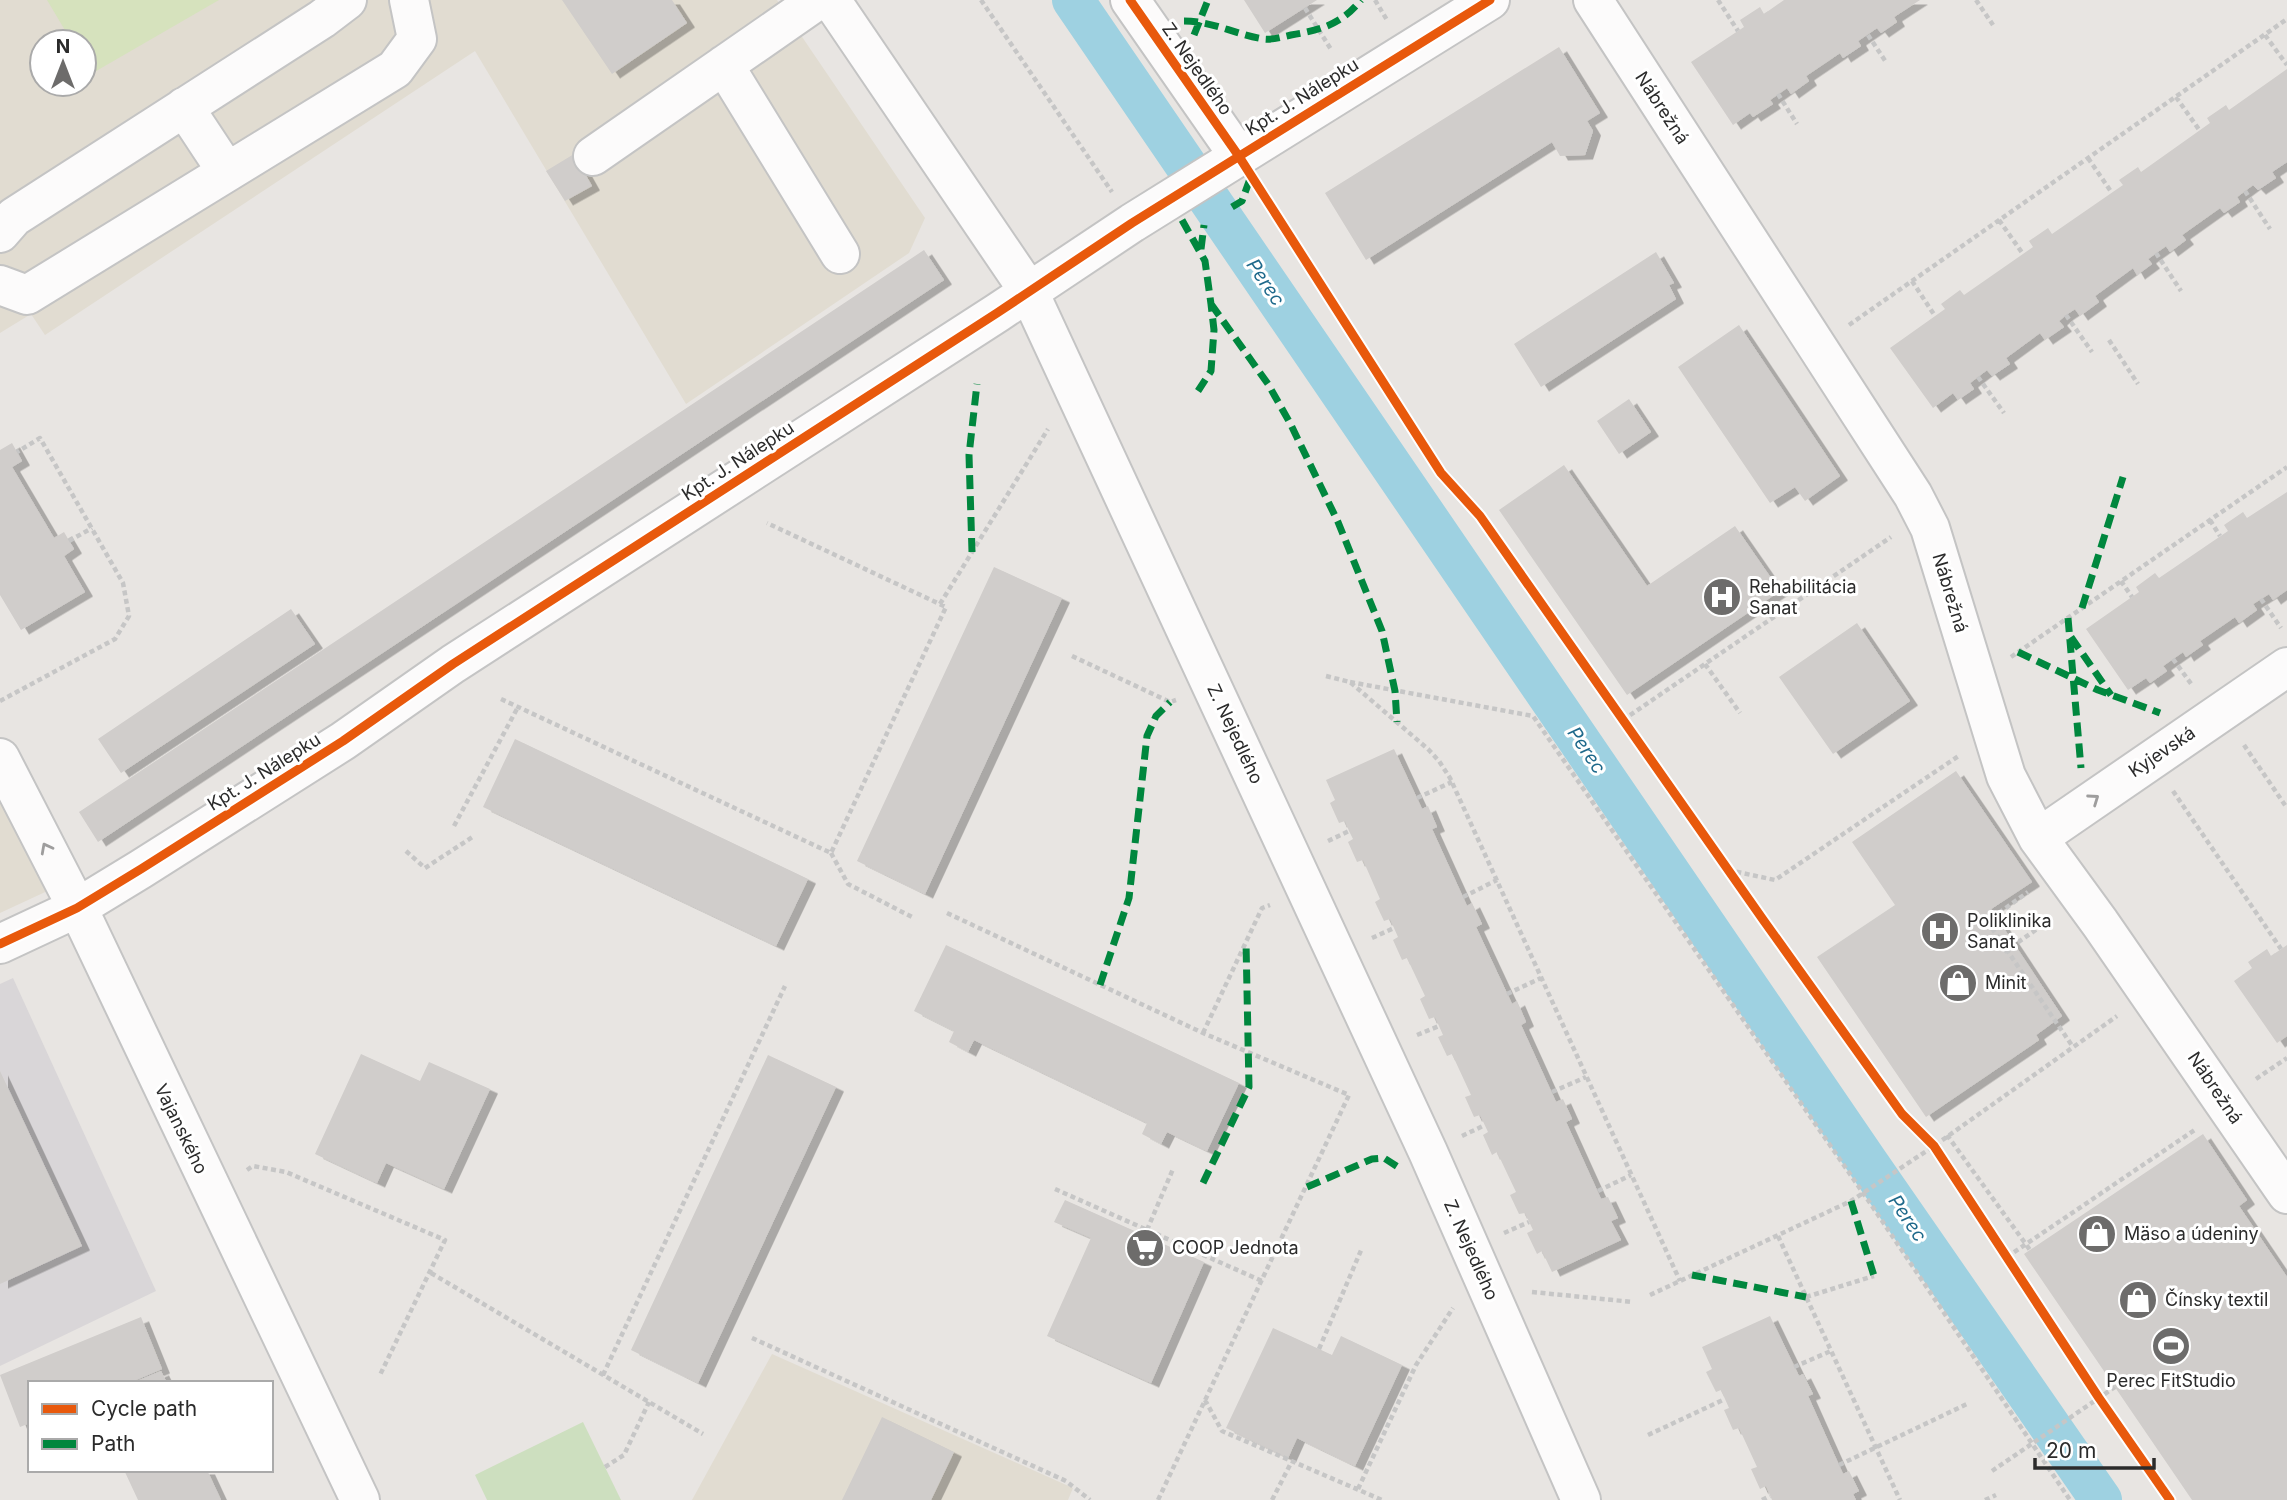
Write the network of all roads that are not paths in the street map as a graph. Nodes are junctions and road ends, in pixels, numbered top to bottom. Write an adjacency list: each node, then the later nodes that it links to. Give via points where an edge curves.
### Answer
1 (347, 0): 9 (street)
2 (409, 0): 12 (street, via 417,39 395,69)
3 (818, 0): 8 (street)
4 (831, 0): 16 (street, Z. Nejedlého)
5 (1130, 0): 11 (street, Z. Nejedlého)
6 (1490, 0): 11 (street, Kpt. J. Nálepku)
7 (1592, 0): 19 (street, Nábrežná, via 1894,463 1930,528 2006,776)
8 (724, 65): 10 (street); 14 (street)
9 (184, 107): 12 (street); 13 (street, via 14,217)
10 (593, 156)
11 (1228, 161): 16 (street, Kpt. J. Nálepku)
12 (226, 172): 15 (street, via 27,295)
13 (0, 233)
14 (840, 254)
15 (0, 285)
16 (1028, 290): 20 (street, Kpt. J. Nálepku, via 453,664 343,741); 24 (street, Z. Nejedlého, via 1428,1152)
17 (2287, 667): 19 (street, Kyjevská, one-way to 17)
18 (0, 758): 20 (street, Vajanského, one-way to 18)
19 (2038, 838): 22 (street, Nábrežná)
20 (77, 908): 21 (street, Kpt. J. Nálepku); 23 (street, Vajanského)
21 (0, 943)
22 (2287, 1194)
23 (360, 1500)
24 (1581, 1500)

